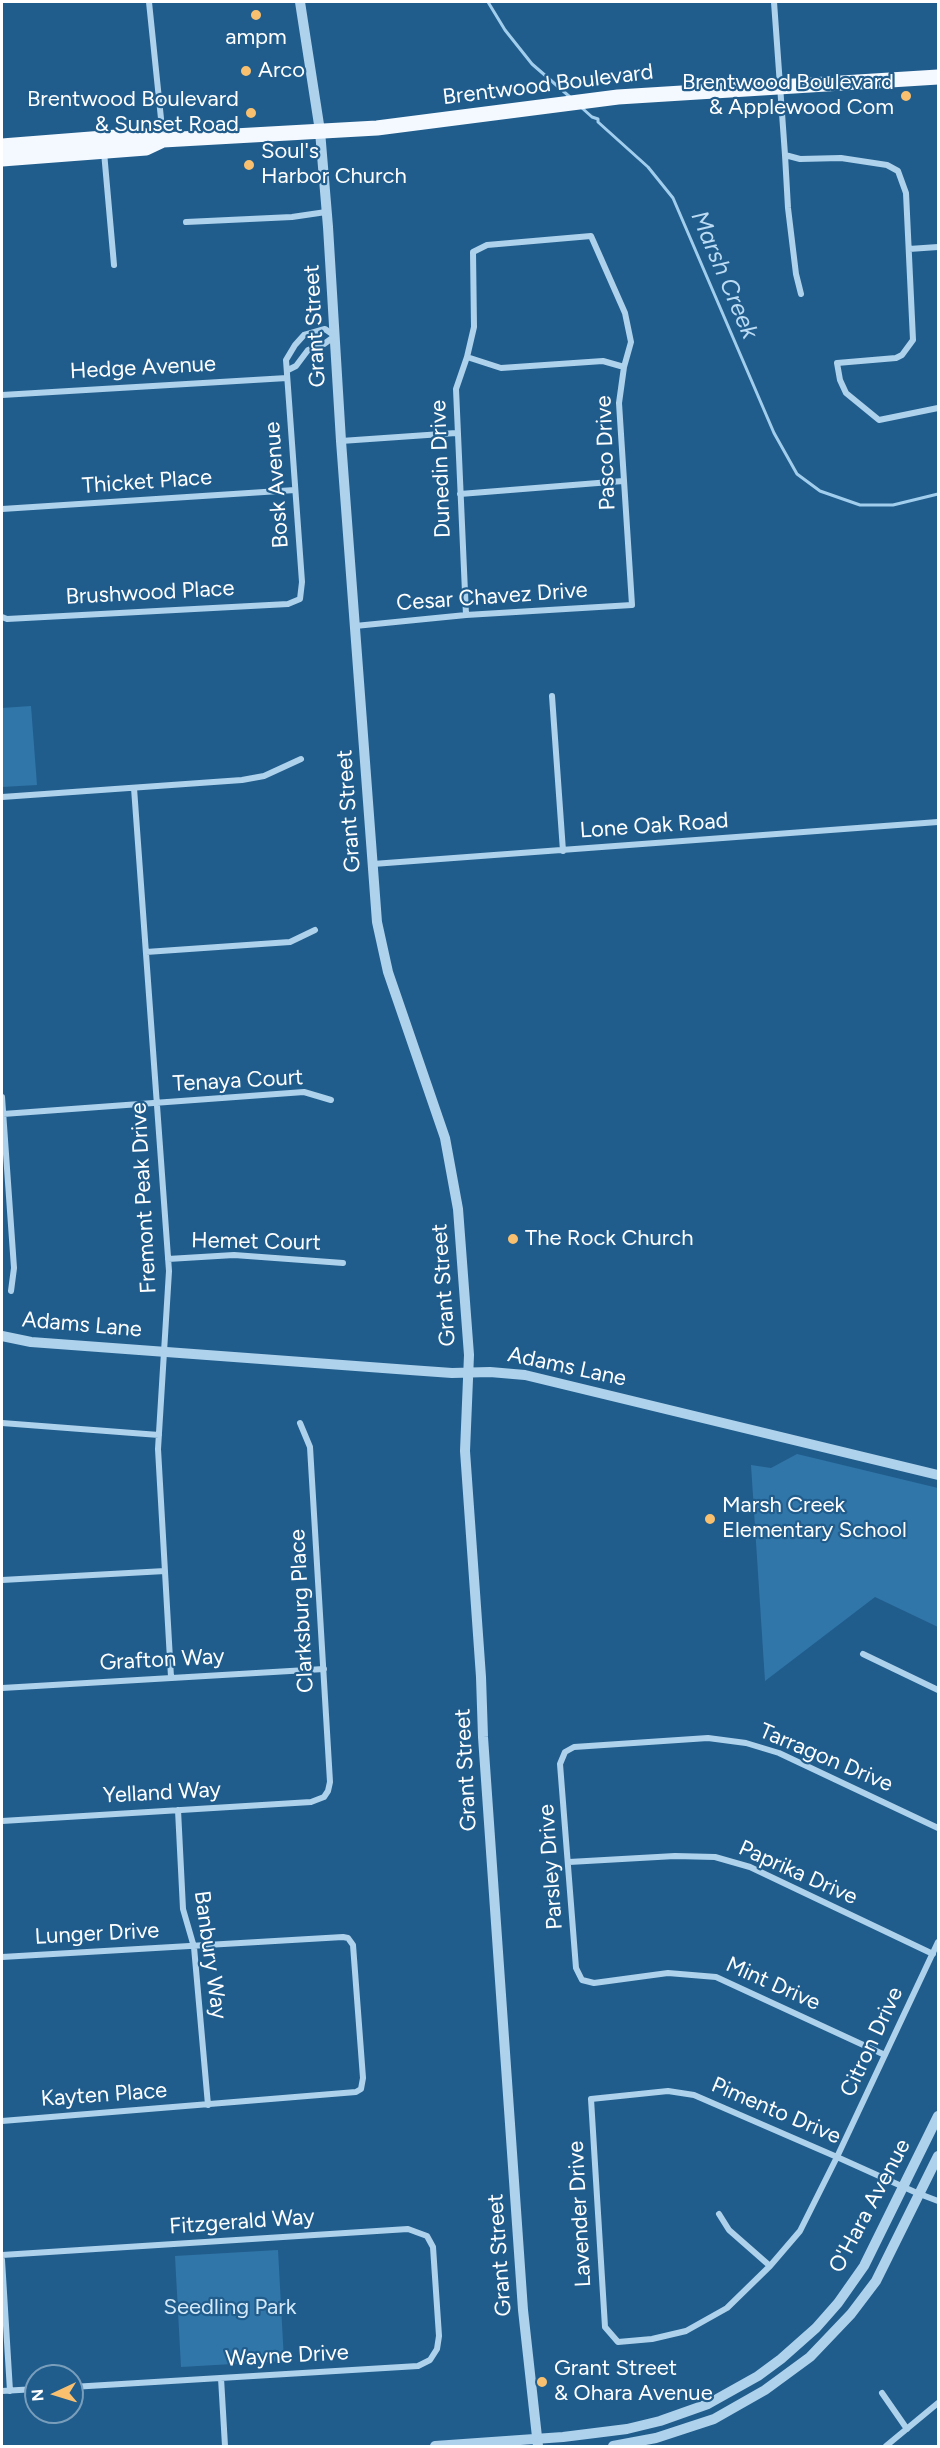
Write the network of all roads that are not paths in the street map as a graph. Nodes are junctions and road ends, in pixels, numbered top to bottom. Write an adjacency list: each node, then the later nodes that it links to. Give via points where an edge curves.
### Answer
1 (149, 2): 7 (street)
2 (300, 2): 6 (street, Grant Street)
3 (774, 2): 5 (street)
4 (939, 77): 5 (main road, Brentwood Boulevard)
5 (780, 87): 6 (main road, Brentwood Boulevard, via 596,99); 10 (street)
6 (320, 132): 7 (main road, Brentwood Boulevard); 12 (street, Grant Street)
7 (163, 140): 8 (main road, Brentwood Boulevard, via 142,135); 9 (main road, Brentwood Boulevard, via 146,148)
8 (2, 146)
9 (104, 151): 11 (main road, Brentwood Boulevard); 17 (street)
10 (785, 155): 16 (street, via 800,159 841,158 887,165 898,171 906,193); 18 (street, via 788,208)
11 (2, 159)
12 (326, 212): 13 (street); 19 (street, Grant Street)
13 (186, 222)
14 (591, 236): 20 (street, Dunedin Drive, via 487,245 473,252 474,327); 21 (street, Pasco Drive, via 625,313 631,342)
15 (939, 247): 16 (street)
16 (909, 249): 25 (street, via 913,340 896,358 837,363 840,380 846,393 879,420)
17 (114, 265)
18 (801, 294)
19 (335, 336): 22 (street, via 308,350 296,366); 22 (street, Bosk Avenue, via 325,329 304,335 286,360); 27 (street, Grant Street)
20 (467, 357): 21 (street, via 501,368 603,361); 26 (street, Dunedin Drive, via 456,389)
21 (624, 366): 28 (street, Pasco Drive, via 619,403)
22 (288, 369): 23 (street, Bosk Avenue)
23 (287, 378): 24 (street, Hedge Avenue); 29 (street, Bosk Avenue)
24 (2, 394)
25 (939, 408)
26 (456, 433): 27 (street); 30 (street, Dunedin Drive)
27 (341, 441): 36 (street, Grant Street)
28 (623, 481): 30 (street); 33 (street, Pasco Drive)
29 (296, 490): 31 (street, Thicket Place); 32 (street, Bosk Avenue)
30 (460, 494): 34 (street, Dunedin Drive)
31 (2, 509)
32 (300, 599): 35 (street, Brushwood Place, via 288,604)
33 (632, 605): 34 (street, Cesar Chavez Drive)
34 (466, 615): 36 (street, Cesar Chavez Drive)
35 (2, 617)
36 (355, 626): 43 (street, Grant Street)
37 (552, 696): 42 (street)
38 (302, 759): 39 (street, via 264,776 242,780)
39 (134, 788): 40 (street); 45 (street, Fremont Peak Drive)
40 (2, 797)
41 (939, 822): 42 (street, Lone Oak Road)
42 (563, 851): 43 (street, Lone Oak Road)
43 (372, 864): 55 (street, Grant Street, via 377,922 388,972 445,1138 453,1175)
44 (315, 930): 45 (street, via 290,942)
45 (146, 952): 48 (street, Fremont Peak Drive)
46 (2, 1097): 49 (street)
47 (331, 1100): 48 (street, Tenaya Court, via 304,1092)
48 (157, 1103): 49 (street, Tenaya Court); 50 (street, Fremont Peak Drive)
49 (3, 1114): 52 (street, via 14,1268)
50 (168, 1259): 51 (street, Hemet Court, via 234,1255); 54 (street, Fremont Peak Drive)
51 (343, 1263)
52 (11, 1291)
53 (2, 1336): 54 (street, Adams Lane, via 31,1342)
54 (165, 1352): 55 (street, Adams Lane); 58 (street, Fremont Peak Drive)
55 (468, 1373): 59 (street, Adams Lane, via 542,1379); 102 (street, Grant Street, via 465,1451 484,1749 523,2310)
56 (2, 1423): 58 (street)
57 (300, 1423): 63 (street, Clarksburg Place, via 310,1447)
58 (159, 1435): 60 (street, Fremont Peak Drive)
59 (939, 1474)
60 (165, 1571): 61 (street); 64 (street, Fremont Peak Drive)
61 (2, 1580)
62 (863, 1654): 66 (street)
63 (324, 1669): 64 (street, Grafton Way); 68 (street, Clarksburg Place, via 330,1782)
64 (171, 1677): 65 (street, Grafton Way)
65 (2, 1688)
66 (939, 1690)
67 (560, 1764): 71 (street, Tarragon Drive, via 565,1752 574,1747 708,1738 746,1743 779,1753); 72 (street, Parsley Drive)
68 (324, 1797): 69 (street, Yelland Way, via 311,1802)
69 (178, 1810): 70 (street, Yelland Way); 74 (street, Banbury Way, via 183,1909)
70 (2, 1821)
71 (939, 1828)
72 (569, 1862): 75 (street, Paprika Drive, via 715,1857 750,1867); 77 (street, Parsley Drive)
73 (939, 1942): 75 (street, Citron Drive)
74 (194, 1947): 76 (street, Lunger Drive); 80 (street, Banbury Way); 80 (street, Lunger Drive, via 343,1937 354,1945 361,2089)
75 (933, 1954): 78 (street, Citron Drive)
76 (2, 1957)
77 (576, 1968): 78 (street, Mint Drive, via 582,1980 594,1983 668,1973 716,1977)
78 (885, 2055): 84 (street, Citron Drive)
79 (591, 2099): 84 (street, Pimento Drive, via 668,2091 694,2095); 93 (street, Lavender Drive)
80 (208, 2105): 82 (street, Kayten Place)
81 (939, 2116): 85 (street, O'Hara Avenue)
82 (2, 2121)
83 (939, 2156): 86 (street, O'Hara Avenue)
84 (837, 2157): 85 (street, Pimento Drive); 91 (street, Citron Drive, via 800,2231)
85 (905, 2187): 86 (street, Pimento Drive); 102 (street, O'Hara Avenue, via 864,2266 838,2304 801,2342 758,2376 708,2404 660,2421)
86 (920, 2194): 87 (street, Pimento Drive); 105 (street, O'Hara Avenue, via 870,2289 829,2340 788,2376 714,2419 656,2439)
87 (939, 2201)
88 (719, 2214): 91 (street, via 729,2230)
89 (2, 2255): 92 (street, Fitzgerald Way, via 408,2229 427,2236 433,2247)
90 (2, 2260): 98 (street)
91 (770, 2266): 93 (street, Citron Drive, via 727,2308 686,2331 618,2342)
92 (436, 2290): 94 (street, Wayne Drive, via 437,2349 430,2360 418,2366)
93 (604, 2327)
94 (221, 2378): 95 (street, Wayne Drive); 103 (street)
95 (84, 2386)
96 (24, 2390): 98 (street)
97 (2, 2391): 98 (street)
98 (10, 2391)
99 (882, 2393): 101 (street)
100 (939, 2403): 101 (street)
101 (907, 2429): 106 (street)
102 (537, 2443): 104 (street, O'Hara Avenue)
103 (225, 2446)
104 (435, 2446)
105 (613, 2446)
106 (886, 2446)

